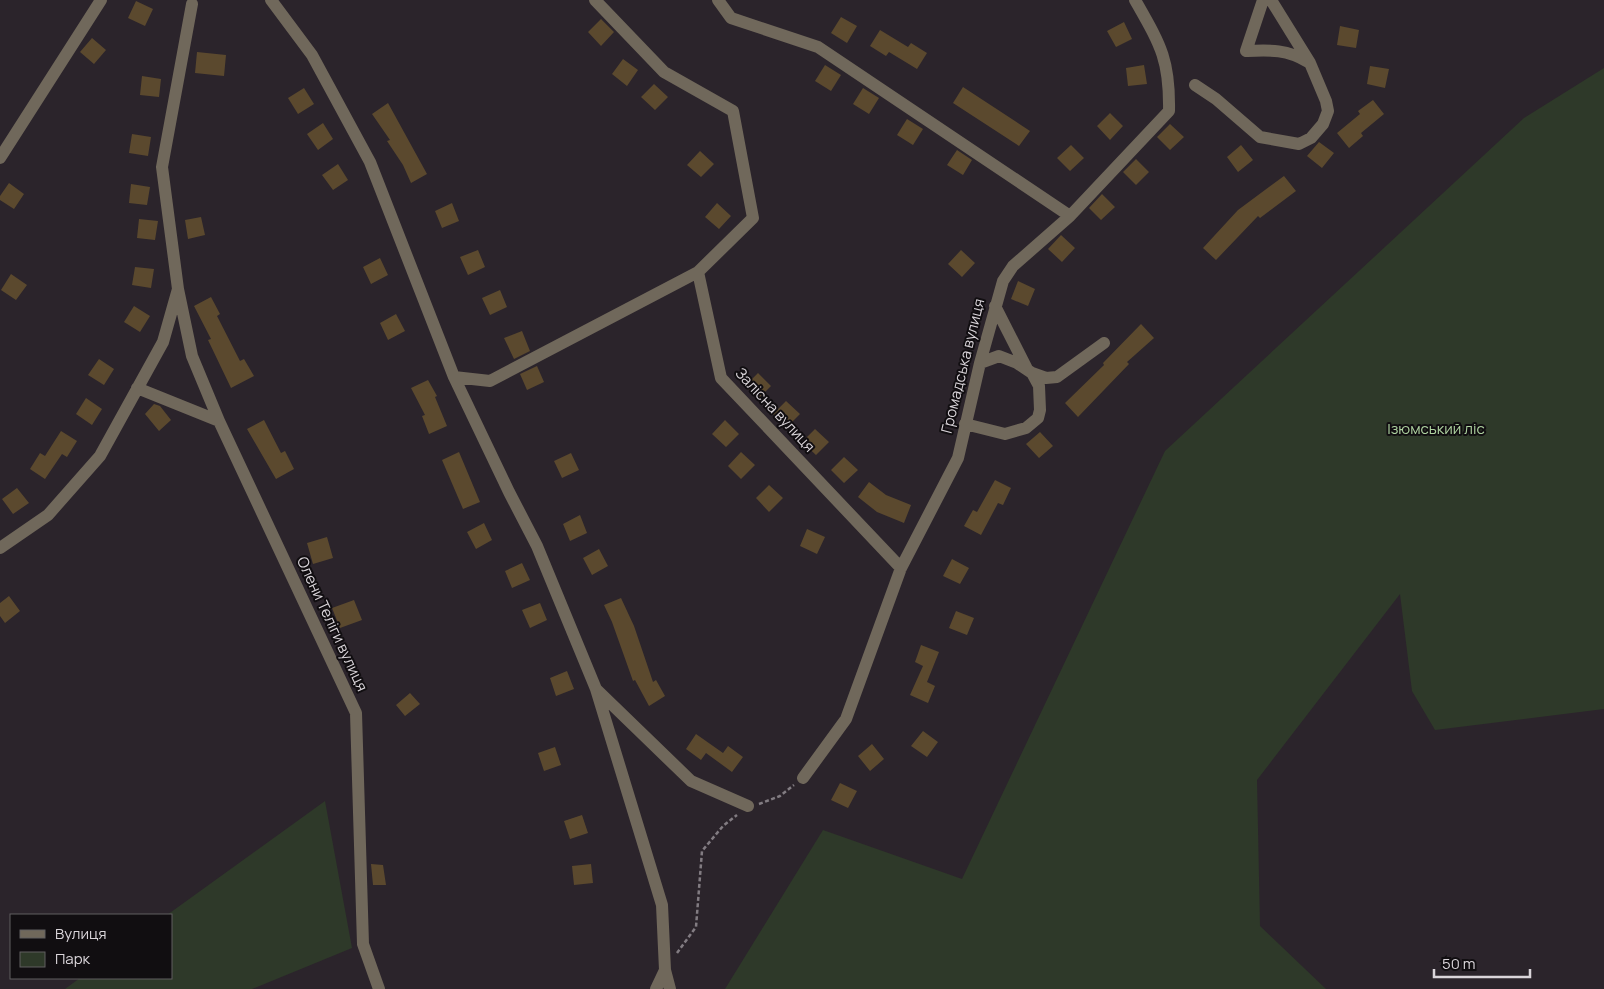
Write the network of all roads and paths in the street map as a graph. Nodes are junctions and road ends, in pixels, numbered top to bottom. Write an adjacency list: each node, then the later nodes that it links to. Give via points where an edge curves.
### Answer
1 (102, 0): 11 (street)
2 (271, 0): 19 (street, via 312,55 370,162)
3 (595, 0): 13 (street, via 664,72 733,111 753,218)
4 (718, 0): 12 (street, via 731,18 818,47)
5 (1136, 0): 12 (street, Громадська вулиця, via 1168,66 1169,111)
6 (1263, 0): 9 (street, via 1246,51 1277,50 1293,53)
7 (1271, 0): 9 (street)
8 (190, 1): 14 (street, Олени Теліги вулиця, via 162,167)
9 (1310, 63): 10 (street, via 1328,111 1324,124 1312,138 1299,144 1260,137)
10 (1195, 85)
11 (0, 158)
12 (1070, 216): 15 (street, Громадська вулиця, via 1014,266 1003,282)
13 (698, 272): 19 (street, via 490,381); 26 (street, Залісна вулиця, via 721,378)
14 (178, 290): 20 (street, Олени Теліги вулиця, via 163,342); 22 (street, Олени Теліги вулиця, via 192,356)
15 (995, 306): 17 (street, Громадська вулиця); 18 (street)
16 (1104, 343): 18 (street, via 1056,377 1046,378)
17 (980, 363): 18 (street, via 999,356); 21 (street, Громадська вулиця)
18 (1030, 371): 23 (street, via 1039,386 1040,410 1034,423 1014,433)
19 (454, 377): 27 (street, via 537,546)
20 (137, 388): 22 (street); 25 (street, Олени Теліги вулиця, via 100,456 48,516)
21 (969, 405): 23 (street); 24 (street, Громадська вулиця)
22 (218, 422): 31 (street, Олени Теліги вулиця, via 356,713 363,944)
23 (983, 429): 24 (street)
24 (963, 430): 26 (street, Громадська вулиця, via 958,458)
25 (0, 548)
26 (901, 568): 28 (street, Громадська вулиця, via 846,719)
27 (596, 689): 29 (street, via 691,781); 30 (street, via 662,905)
28 (803, 778): 29 (path, via 780,796)
29 (748, 806): 30 (path, via 723,826 702,851 696,927)
30 (665, 970): 32 (street); 33 (street)
31 (378, 989)
32 (656, 989)
33 (670, 989)

